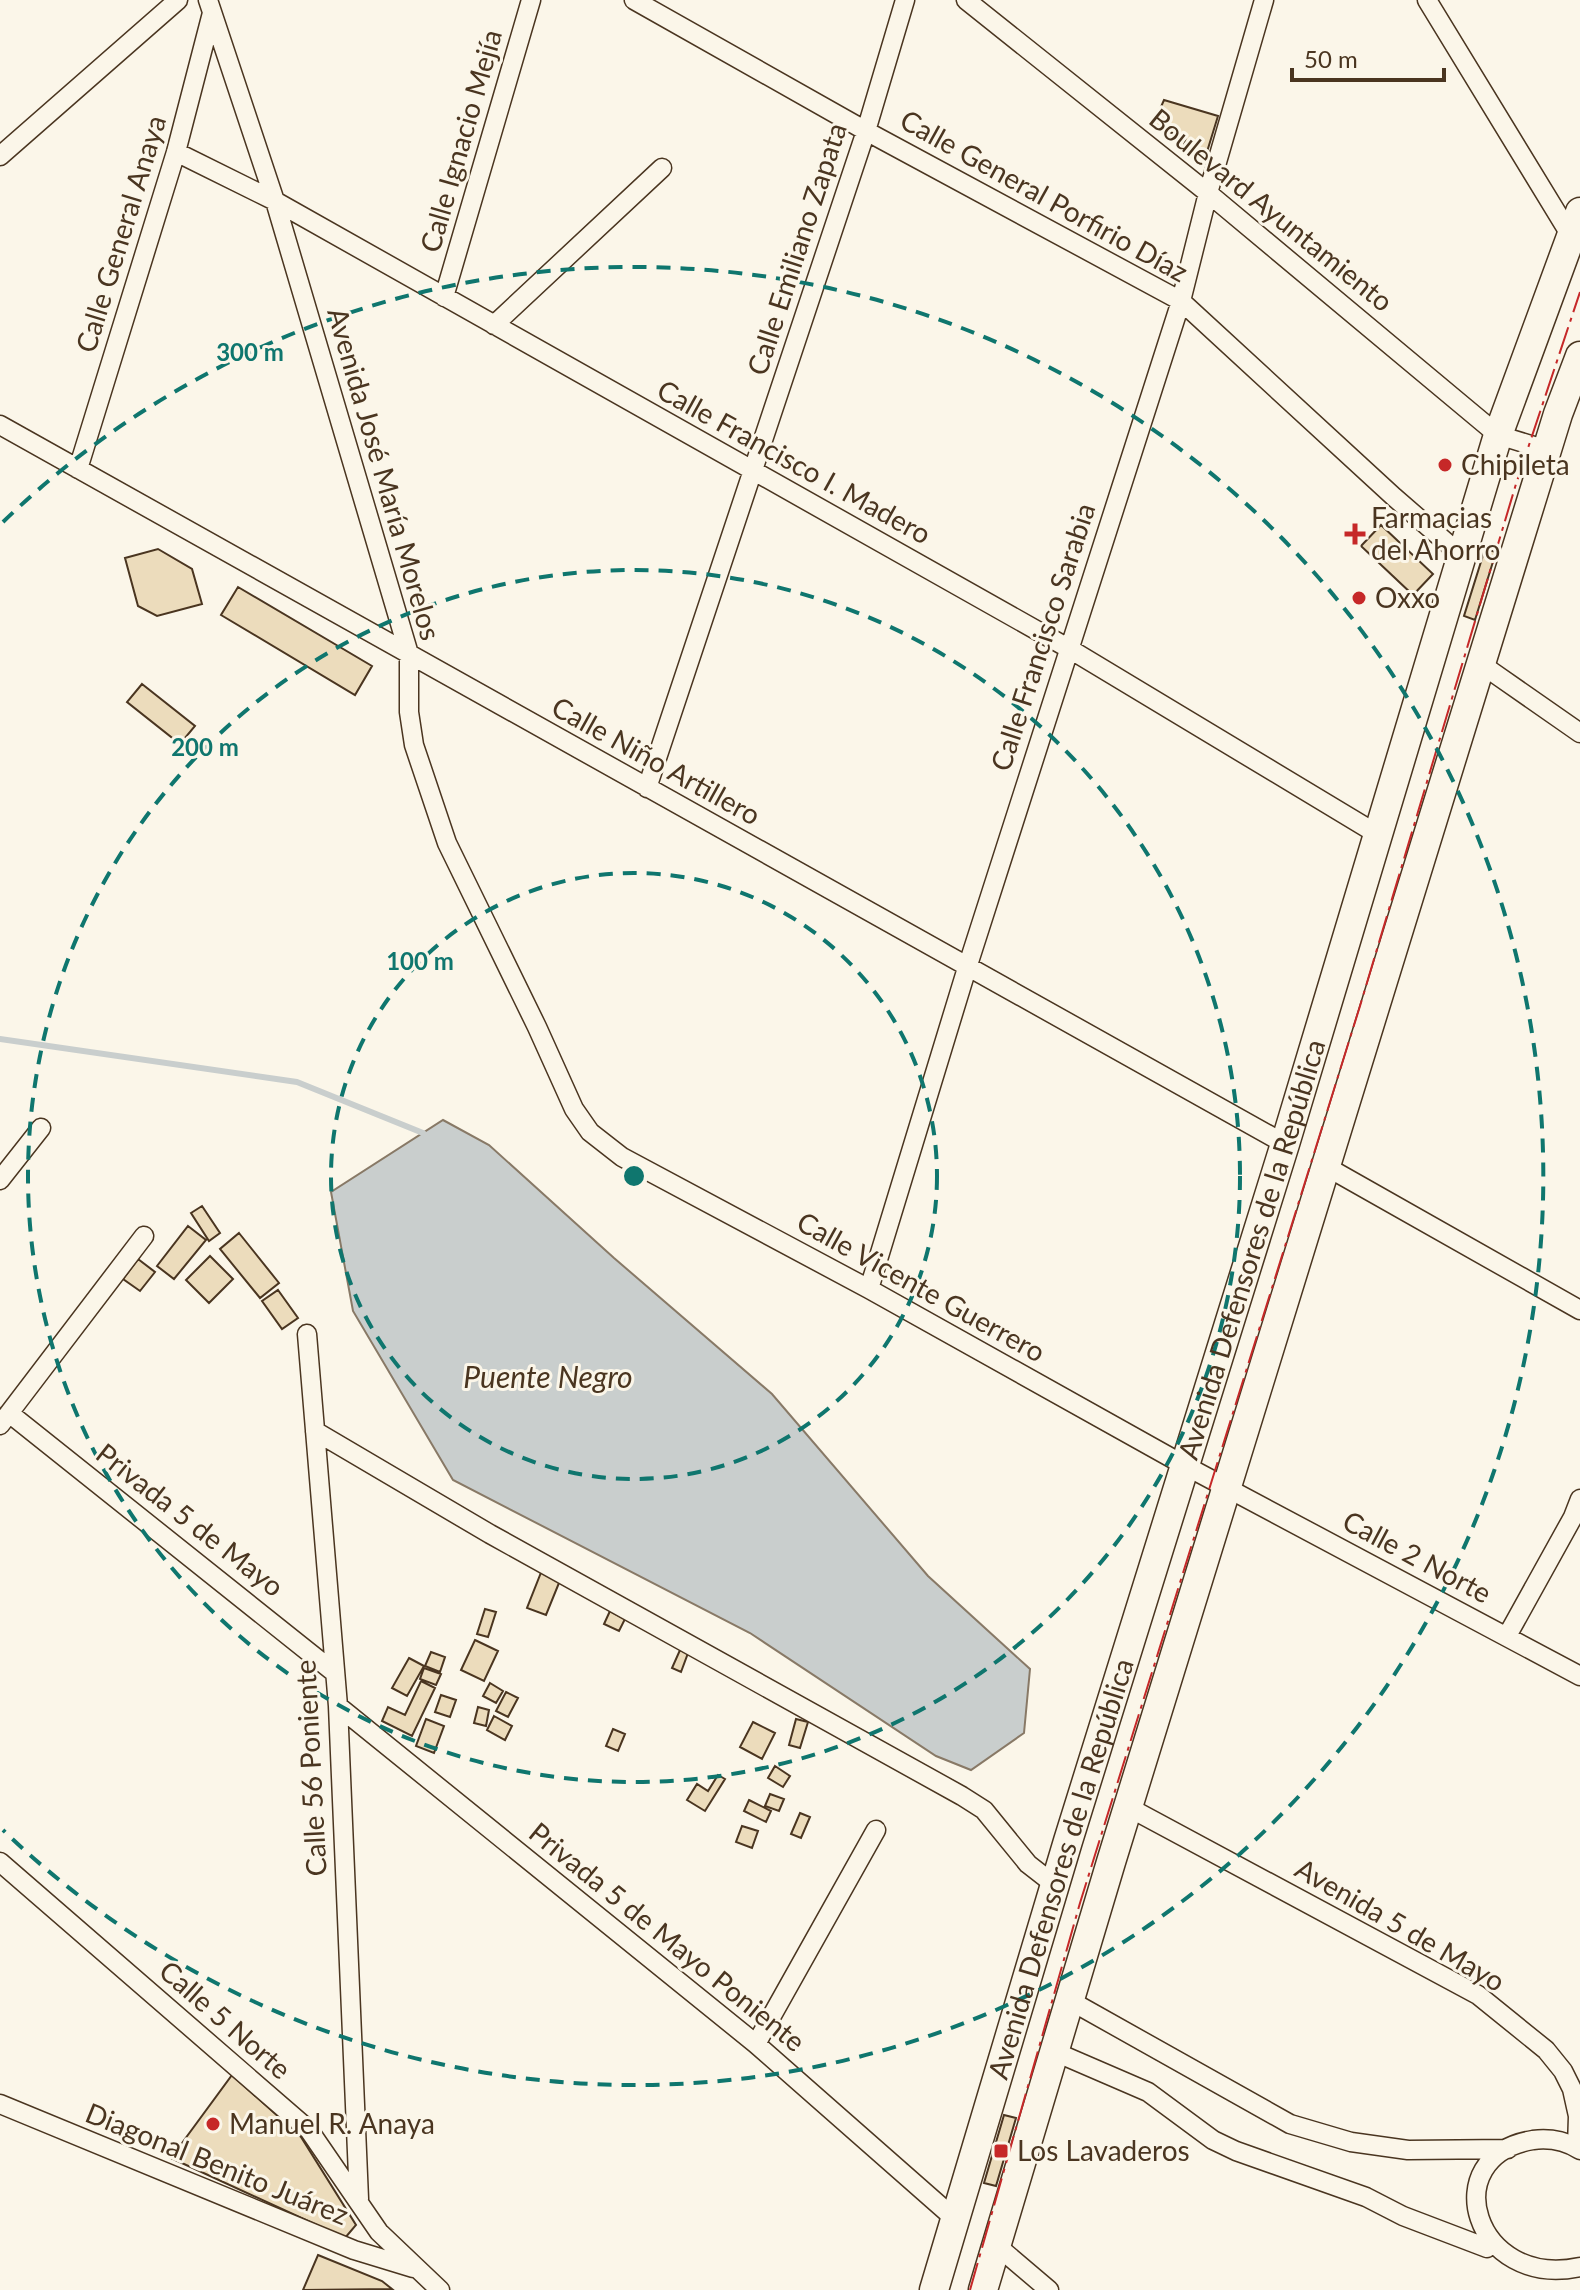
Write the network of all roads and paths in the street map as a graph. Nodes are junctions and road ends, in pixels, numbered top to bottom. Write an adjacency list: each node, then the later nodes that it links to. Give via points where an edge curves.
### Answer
1 (178, 0): 11 (street)
2 (531, 0): 16 (street, Calle Ignacio Mejía)
3 (634, 0): 9 (street, Calle General Porfirio Díaz)
4 (905, 0): 9 (street, Calle Emiliano Zapata)
5 (966, 0): 13 (street, Boulevard Ayuntamiento)
6 (1264, 0): 13 (street, Calle Francisco Sarabia)
7 (1427, 0): 15 (street)
8 (210, 6): 10 (street, Calle General Anaya); 14 (street, Avenida José María Morelos)
9 (866, 131): 17 (street, Calle General Porfirio Díaz); 24 (street, Calle Emiliano Zapata)
10 (176, 152): 14 (street, Calle Francisco I. Madero); 23 (street, Calle General Anaya)
11 (0, 156)
12 (662, 168): 18 (street)
13 (1208, 193): 17 (street, Calle Francisco Sarabia); 21 (street, Boulevard Ayuntamiento)
14 (275, 201): 16 (street, Calle Francisco I. Madero); 27 (street, Avenida José María Morelos)
15 (1575, 224): 21 (main road, Avenida Defensores de la República)
16 (444, 297): 18 (street, Calle Francisco I. Madero)
17 (1181, 301): 25 (street, Calle General Porfirio Díaz); 26 (street, Calle Francisco Sarabia)
18 (494, 325): 24 (street, Calle Francisco I. Madero)
19 (1580, 356): 22 (main road, Avenida Defensores de la República)
20 (0, 425): 23 (street, Calle Niño Artillero)
21 (1498, 435): 22 (street, Boulevard Ayuntamiento); 25 (main road, Avenida Defensores de la República)
22 (1547, 450): 28 (main road, Avenida Defensores de la República)
23 (78, 469): 27 (street, Calle Niño Artillero)
24 (753, 471): 26 (street, Calle Francisco I. Madero); 30 (street, Calle Emiliano Zapata)
25 (1462, 556): 31 (main road, Avenida Defensores de la República)
26 (1068, 648): 31 (street, Calle Francisco I. Madero); 32 (street, Calle Francisco Sarabia)
27 (409, 654): 30 (street, Calle Niño Artillero); 34 (street, Avenida José María Morelos, via 414,745 447,843 574,1109)
28 (1481, 664): 29 (street); 36 (main road, Avenida Defensores de la República)
29 (1580, 733)
30 (647, 788): 32 (street, Calle Niño Artillero)
31 (1377, 834): 35 (main road, Avenida Defensores de la República)
32 (967, 968): 35 (street, Calle Niño Artillero); 39 (street, Calle Francisco Sarabia)
33 (41, 1128): 37 (street)
34 (590, 1132): 39 (street, Calle Vicente Guerrero, via 622,1157)
35 (1285, 1144): 44 (main road, Avenida Defensores de la República)
36 (1327, 1167): 40 (street); 45 (main road, Avenida Defensores de la República)
37 (0, 1180)
38 (144, 1236): 42 (street)
39 (869, 1289): 44 (street, Calle Vicente Guerrero)
40 (1580, 1310)
41 (307, 1334): 43 (street, Calle 56 Poniente)
42 (5, 1419): 48 (street, Privada 5 de Mayo)
43 (315, 1431): 48 (street, Calle 56 Poniente); 54 (street, via 962,1796 984,1810 1028,1864)
44 (1184, 1465): 45 (street, Calle Vicente Guerrero); 54 (main road, Avenida Defensores de la República)
45 (1227, 1488): 47 (street, Calle 2 Norte); 51 (main road, Avenida Defensores de la República)
46 (1580, 1499): 47 (street)
47 (1507, 1636): 49 (street, Calle 2 Norte)
48 (335, 1673): 50 (street, Calle 56 Poniente)
49 (1580, 1676)
50 (338, 1706): 56 (street, Privada 5 de Mayo Poniente); 61 (street, Calle 56 Poniente)
51 (1128, 1807): 55 (main road, Avenida Defensores de la República); 60 (street, Avenida 5 de Mayo, via 1478,1995 1546,2050 1563,2071 1578,2116)
52 (876, 1830): 56 (street)
53 (0, 1862): 61 (street, Calle 5 Norte, via 309,2130)
54 (1055, 1885): 62 (main road, Avenida Defensores de la República)
55 (1069, 2000): 57 (main road, Avenida Defensores de la República); 59 (street, via 1290,2124 1351,2142 1408,2150)
56 (756, 2044): 62 (street, Privada 5 de Mayo Poniente)
57 (1053, 2051): 63 (main road, Avenida Defensores de la República); 64 (street, via 1148,2092 1236,2151)
58 (0, 2104): 66 (street, Diagonal Benito Juárez)
59 (1508, 2149): 60 (street, via 1542,2139); 64 (street, via 1479,2183 1475,2206)
60 (1578, 2149)
61 (359, 2199): 66 (street, Calle 5 Norte)
62 (955, 2219): 68 (main road, Avenida Defensores de la República)
63 (996, 2245): 69 (main road, Avenida Defensores de la República); 70 (street)
64 (1487, 2248): 65 (street, via 1529,2279)
65 (1580, 2267)
66 (416, 2278): 67 (street, Calle 5 Norte)
67 (440, 2290)
68 (934, 2290)
69 (983, 2290)
70 (1049, 2290)

